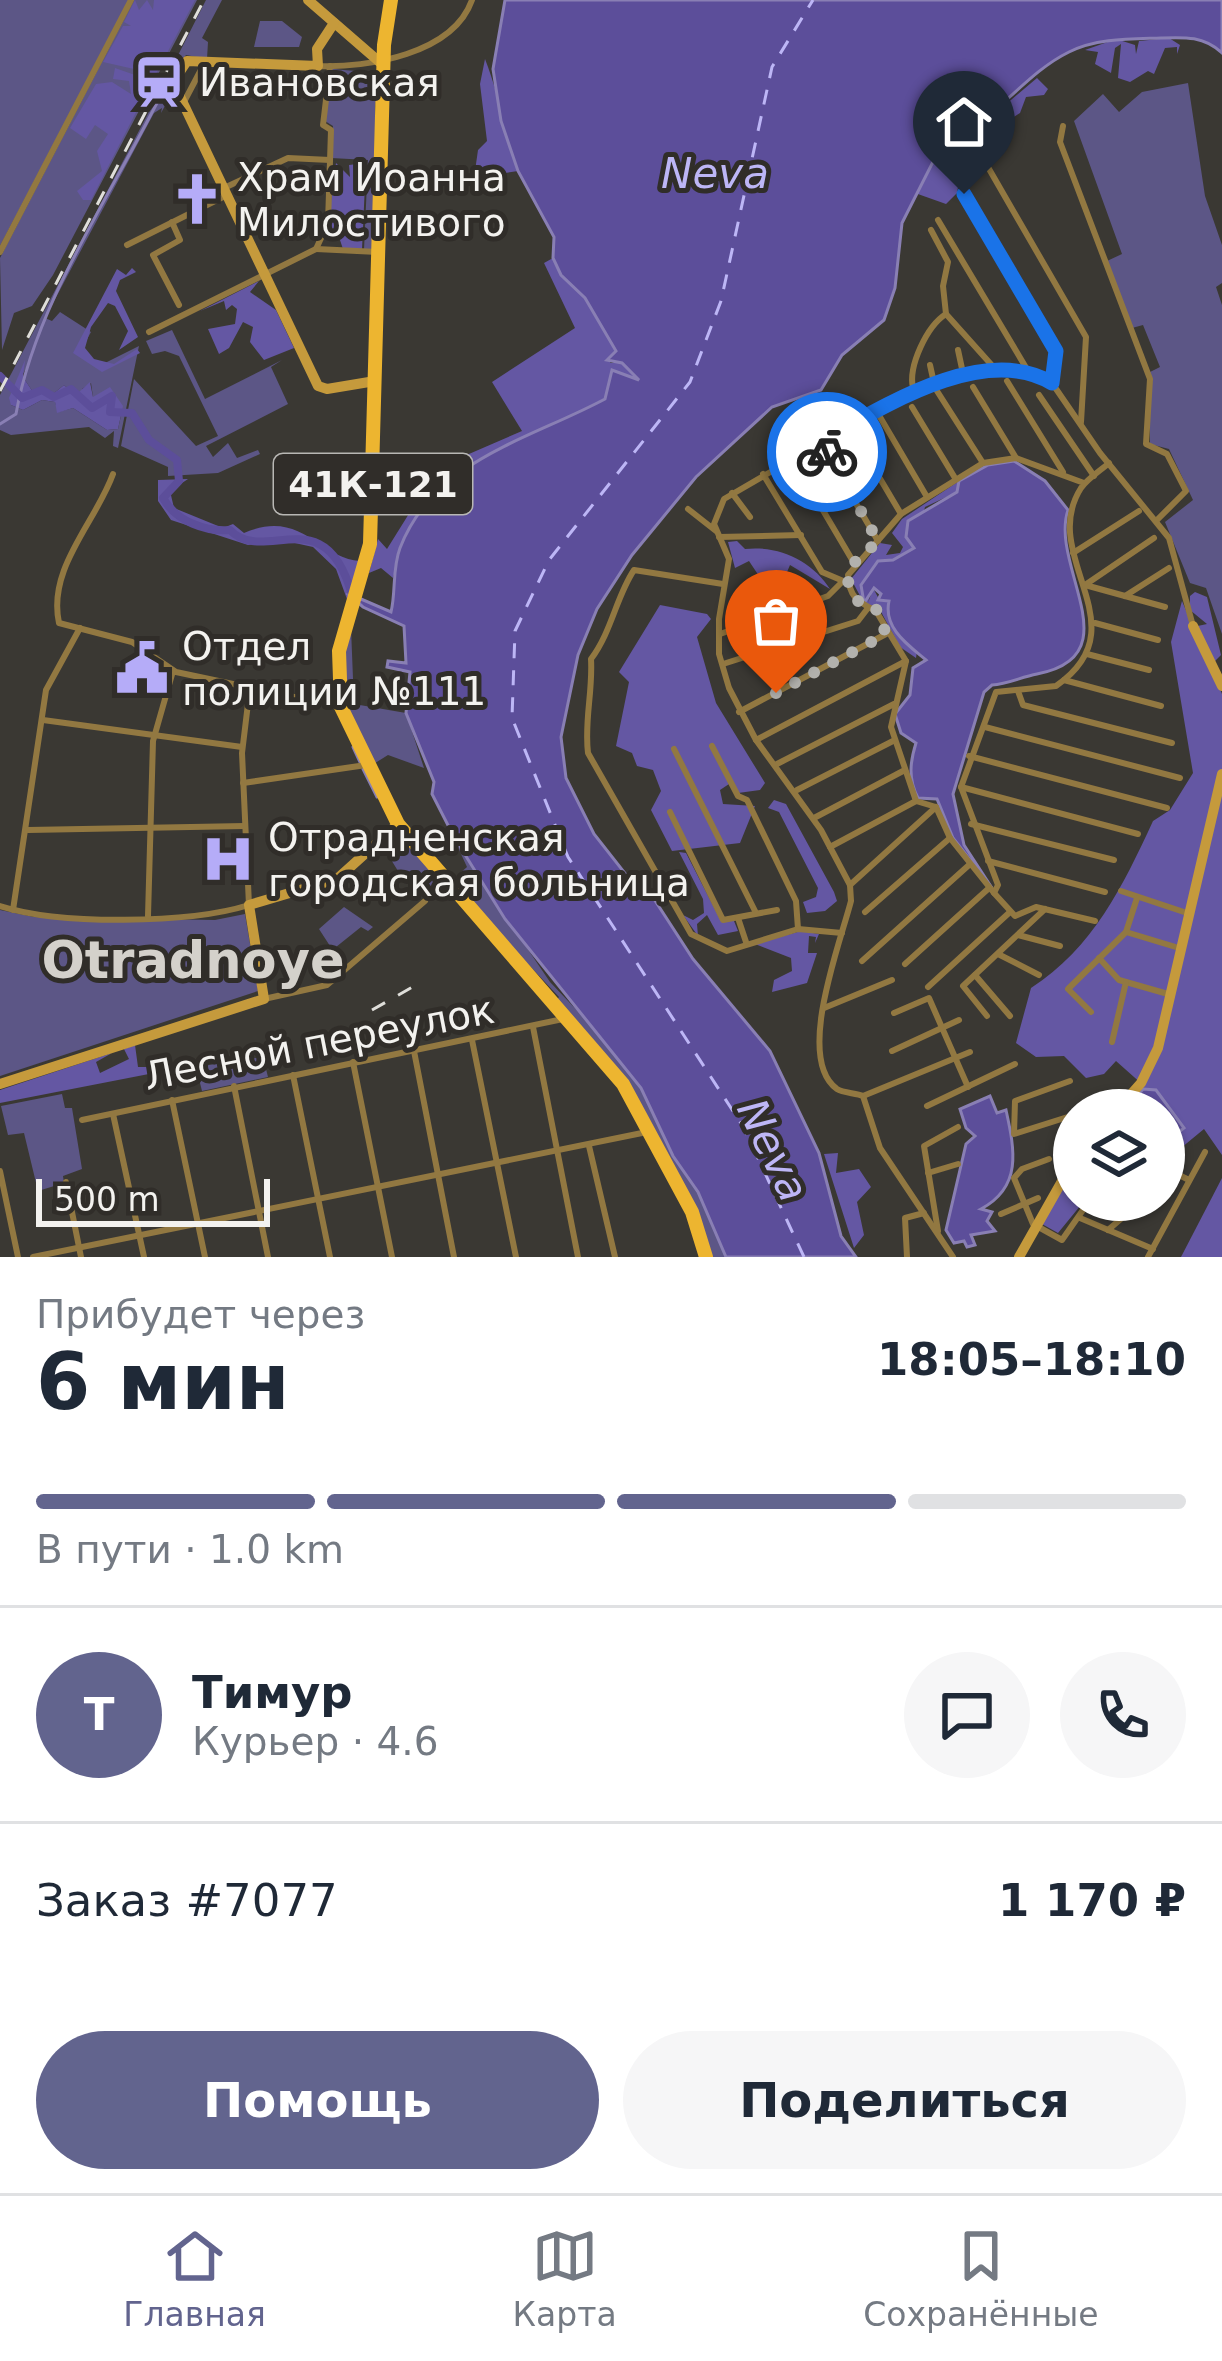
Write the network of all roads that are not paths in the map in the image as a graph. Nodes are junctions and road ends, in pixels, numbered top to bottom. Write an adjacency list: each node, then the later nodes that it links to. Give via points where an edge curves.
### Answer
1 (131, 0): 20 (street)
2 (308, 0): 5 (street)
3 (392, 0): 7 (main road, 41К-121)
4 (472, 0): 7 (street, via 462,23)
5 (334, 23): 7 (street); 8 (street, via 317,49)
6 (204, 62): 8 (street); 9 (street); 9 (street, via 184,62 173,82)
7 (383, 65): 8 (street); 21 (main road, 41К-121)
8 (324, 66): 12 (street)
9 (183, 104): 13 (street)
10 (1063, 126): 59 (street, via 1060,142 1150,379 1146,444 1167,454 1186,491)
11 (981, 154): 40 (street, via 1086,337)
12 (329, 160): 13 (street, via 288,158); 19 (street, via 328,224)
13 (226, 191): 16 (street); 22 (street)
14 (964, 194): 33 (street, via 1056,351)
15 (941, 222): 29 (street)
16 (172, 223): 18 (street); 23 (street, via 180,240 153,255)
17 (931, 230): 24 (street, via 948,262)
18 (127, 244)
19 (316, 249): 21 (street); 22 (street)
20 (0, 251)
21 (379, 252): 31 (main road, 41К-121)
22 (266, 274): 23 (street); 31 (street, via 320,387)
23 (181, 309): 25 (street)
24 (946, 314): 28 (street); 36 (street, via 925,340)
25 (149, 332)
26 (958, 350): 30 (street)
27 (930, 365): 34 (street)
28 (997, 371): 29 (street); 30 (street)
29 (1028, 371): 33 (street)
30 (964, 378): 34 (street)
31 (375, 381): 88 (main road, 41К-121, via 359,585 339,651)
32 (1007, 381): 49 (street)
33 (1052, 383): 40 (street)
34 (936, 387): 36 (street); 44 (street)
35 (973, 387): 43 (street)
36 (913, 389): 42 (street)
37 (1039, 395): 50 (street)
38 (912, 407): 51 (street)
39 (880, 417): 54 (street)
40 (1081, 425): 45 (street)
41 (853, 433): 57 (street)
42 (820, 442): 48 (street); 63 (street)
43 (1016, 458): 44 (street); 49 (street)
44 (982, 463): 51 (street)
45 (1109, 464): 50 (street); 59 (street)
46 (798, 468): 65 (street)
47 (113, 474): 75 (street, via 57,597 59,623)
48 (764, 474): 53 (street); 61 (street)
49 (1065, 475): 52 (street)
50 (1094, 476): 52 (street)
51 (955, 478): 54 (street)
52 (1084, 483): 64 (street, via 1071,525)
53 (733, 493): 58 (street); 60 (street, via 719,506)
54 (927, 497): 57 (street)
55 (688, 509): 60 (street)
56 (1139, 511): 64 (street)
57 (901, 514): 63 (street)
58 (750, 517)
59 (1156, 521): 74 (street, via 1169,538)
60 (717, 534): 61 (street); 68 (street, via 729,559)
61 (801, 536): 67 (street, via 826,577)
62 (1154, 538): 69 (street)
63 (878, 541): 65 (street)
64 (1073, 553): 69 (street)
65 (854, 563): 67 (street)
66 (1169, 568): 70 (street)
67 (845, 582): 72 (street); 76 (street, via 828,596)
68 (723, 584): 76 (street); 148 (street, via 634,570 591,659 584,724 588,753 691,934 727,951)
69 (1085, 585): 70 (street); 73 (street)
70 (1125, 596): 71 (street)
71 (1166, 607)
72 (868, 608): 77 (street, via 877,610); 81 (street, via 858,621)
73 (1095, 623): 78 (street); 79 (street)
74 (1192, 623): 85 (street)
75 (80, 628): 83 (street, via 135,643); 92 (street, via 50,675)
76 (719, 634): 81 (street)
77 (886, 634): 80 (street); 91 (street)
78 (1158, 640)
79 (1087, 654): 82 (street); 84 (street)
80 (906, 661): 89 (street); 95 (street)
81 (722, 664): 91 (street)
82 (1149, 670)
83 (173, 671): 86 (street); 94 (street)
84 (1064, 680): 87 (street); 90 (street)
85 (1222, 686)
86 (250, 687): 88 (street); 99 (street)
87 (1018, 691): 93 (street, via 996,692); 97 (street, via 1023,705)
88 (336, 702): 103 (main road, 41К-121)
89 (895, 704): 96 (street); 102 (street)
90 (1161, 706)
91 (739, 712): 95 (street)
92 (42, 720): 94 (street); 118 (street)
93 (985, 727): 101 (street); 106 (street)
94 (154, 735): 99 (street); 119 (street)
95 (756, 740): 102 (street)
96 (893, 741): 104 (street); 109 (street)
97 (1172, 743)
98 (712, 746): 144 (street, via 796,901)
99 (242, 747): 107 (street)
100 (674, 749): 140 (street)
101 (969, 756): 108 (street); 112 (street)
102 (777, 764): 109 (street)
103 (366, 765): 107 (street); 115 (main road, 41К-121)
104 (903, 771): 110 (street); 114 (street)
105 (1222, 774): 139 (street)
106 (1180, 778)
107 (243, 783): 117 (street)
108 (961, 788): 116 (street); 120 (street)
109 (797, 790): 114 (street)
110 (916, 801): 111 (street); 122 (street)
111 (936, 807): 121 (street); 127 (street)
112 (1167, 808)
113 (670, 812): 142 (street, via 723,920)
114 (814, 818): 122 (street)
115 (398, 824): 126 (main road, 41К-121); 132 (street, via 337,879)
116 (971, 824): 123 (street); 124 (street)
117 (245, 826): 119 (street); 132 (street)
118 (28, 830): 119 (street); 135 (street)
119 (149, 831): 141 (street)
120 (1138, 834)
121 (950, 838): 125 (street); 137 (street)
122 (830, 847): 127 (street)
123 (1114, 860)
124 (988, 861): 128 (street, via 998,885); 130 (street)
125 (969, 865): 128 (street); 153 (street)
126 (446, 882): 161 (street, via 323,988); 167 (main road, 41К-121)
127 (850, 885): 146 (street)
128 (991, 891): 138 (street); 154 (street)
129 (1121, 891): 131 (street)
130 (1105, 892)
131 (1138, 898): 139 (street); 145 (street)
132 (249, 905): 141 (street); 161 (street)
133 (0, 906): 135 (street)
134 (1045, 909): 138 (street); 143 (street); 147 (street)
135 (13, 910): 141 (street)
136 (776, 910): 140 (street)
137 (865, 912)
138 (1010, 912): 159 (street)
139 (1186, 913): 150 (street)
140 (756, 914): 142 (street)
141 (148, 916)
142 (738, 918): 148 (street)
143 (1095, 921)
144 (798, 929): 146 (street); 148 (street)
145 (1126, 932): 150 (street); 152 (street)
146 (842, 933): 162 (street)
147 (1018, 935): 149 (street); 151 (street)
148 (746, 942)
149 (1060, 946)
150 (1179, 948): 160 (street)
151 (998, 954): 155 (street); 156 (street)
152 (1099, 958): 158 (street); 163 (street, via 1068,989)
153 (862, 961)
154 (905, 964)
155 (975, 975): 165 (street, via 963,990); 166 (street)
156 (1039, 975)
157 (892, 980): 162 (street)
158 (1126, 982): 160 (street); 172 (street)
159 (928, 986)
160 (1169, 994): 184 (street, via 1155,1054)
161 (264, 998): 181 (street)
162 (824, 1008): 185 (street, via 817,1026 822,1071 839,1090)
163 (1091, 1012)
164 (894, 1013): 170 (street, via 929,998)
165 (987, 1016)
166 (1010, 1016)
167 (566, 1017): 169 (street, Лесной переулок); 192 (main road, 41К-121, via 615,1072)
168 (959, 1021): 170 (street)
169 (533, 1027): 171 (street, Лесной переулок); 194 (street)
170 (942, 1028): 174 (street); 176 (street)
171 (472, 1040): 173 (street, Лесной переулок); 197 (street)
172 (1112, 1042)
173 (414, 1051): 177 (street, Лесной переулок); 201 (street)
174 (892, 1051)
175 (970, 1052): 176 (street)
176 (956, 1058): 183 (street); 185 (street)
177 (352, 1062): 179 (street, Лесной переулок); 205 (street)
178 (1016, 1064): 183 (street)
179 (293, 1075): 182 (street, Лесной переулок); 208 (street)
180 (1070, 1081): 190 (street, via 1015,1101 1014,1134)
181 (0, 1084)
182 (234, 1086): 186 (street, Лесной переулок); 210 (street)
183 (968, 1088): 187 (street)
184 (1136, 1089)
185 (863, 1096): 211 (street, via 880,1148)
186 (172, 1100): 188 (street, Лесной переулок); 216 (street)
187 (927, 1106)
188 (112, 1113): 189 (street, Лесной переулок); 220 (street)
189 (82, 1120)
190 (1053, 1122)
191 (958, 1127): 200 (street, via 925,1143)
192 (650, 1131): 193 (street); 234 (main road, 41К-121)
193 (589, 1146): 194 (street); 233 (street)
194 (558, 1152): 197 (street); 232 (street)
195 (1205, 1152): 203 (street)
196 (1049, 1159): 209 (street, via 1017,1173)
197 (497, 1164): 201 (street); 231 (street)
198 (958, 1164): 200 (street)
199 (0, 1171): 223 (street)
200 (928, 1173): 219 (street)
201 (438, 1176): 205 (street); 230 (street)
202 (1185, 1178): 203 (street)
203 (1189, 1180): 222 (street)
204 (66, 1182): 221 (street)
205 (377, 1189): 208 (street); 229 (street)
206 (1053, 1196): 217 (street)
207 (1038, 1198): 209 (street)
208 (319, 1201): 210 (street); 228 (street)
209 (1023, 1206): 212 (street); 217 (street)
210 (259, 1213): 216 (street); 227 (street)
211 (924, 1213): 219 (street); 235 (street, via 905,1218)
212 (1000, 1214)
213 (1078, 1221): 217 (street, via 1062,1240)
214 (1086, 1221): 218 (street)
215 (1120, 1221): 218 (street)
216 (199, 1225): 220 (street); 226 (street)
217 (1036, 1226): 237 (street)
218 (1108, 1231): 222 (street)
219 (938, 1235): 236 (street)
220 (140, 1237): 221 (street); 225 (street)
221 (80, 1253): 224 (street)
222 (1150, 1253)
223 (18, 1257)
224 (33, 1257)
225 (144, 1257)
226 (205, 1257)
227 (268, 1257)
228 (330, 1257)
229 (392, 1257)
230 (454, 1257)
231 (516, 1257)
232 (578, 1257)
233 (615, 1257)
234 (706, 1257)
235 (907, 1257)
236 (953, 1257)
237 (1019, 1257)

